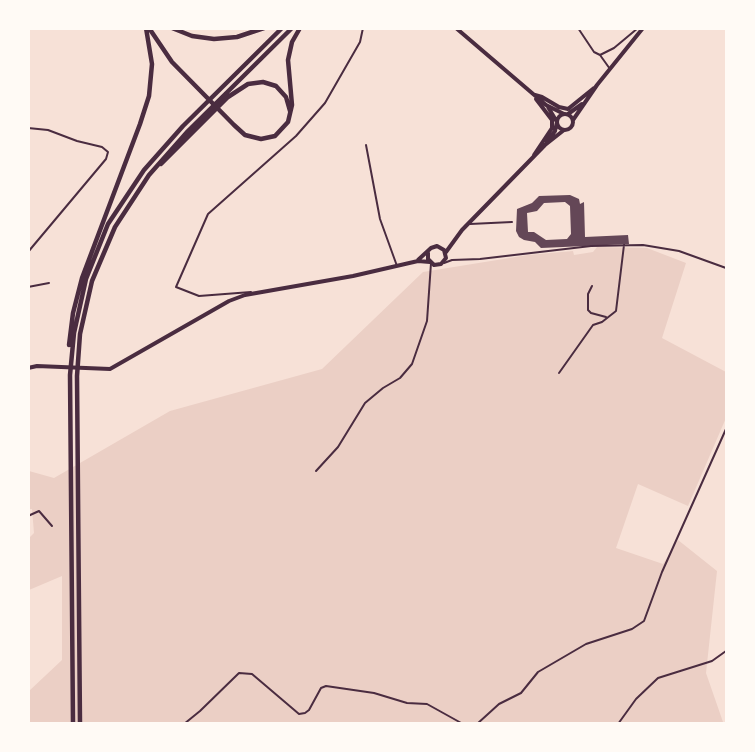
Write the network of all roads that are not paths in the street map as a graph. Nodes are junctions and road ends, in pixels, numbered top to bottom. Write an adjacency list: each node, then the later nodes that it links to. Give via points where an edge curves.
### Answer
1 (148, 28): 19 (highway, via 164,53 245,135 261,140 271,138); 51 (highway, via 152,64 149,96 77,297 70,332)
2 (172, 28): 3 (highway, via 200,38 221,39)
3 (264, 28)
4 (282, 28): 51 (highway, via 156,155 118,207 86,279)
5 (292, 28): 27 (highway, via 174,145)
6 (300, 28): 19 (highway, via 288,60)
7 (363, 28): 47 (street, via 360,42 325,103 296,136 208,214 176,287 199,296)
8 (456, 28): 15 (main road)
9 (578, 28): 12 (street)
10 (638, 28): 12 (street)
11 (643, 28): 13 (main road)
12 (600, 55): 13 (street)
13 (610, 69): 14 (main road)
14 (597, 85): 15 (main road, via 567,109); 16 (main road)
15 (534, 95): 17 (main road); 26 (main road, via 552,120 552,128)
16 (586, 99): 18 (main road); 20 (main road)
17 (546, 105): 18 (main road); 21 (main road)
18 (566, 114): 20 (main road); 21 (main road)
19 (290, 117): 27 (highway, via 286,97 276,86 263,82 243,87 213,111)
20 (573, 120): 23 (main road, via 571,127)
21 (557, 122): 23 (main road); 25 (main road)
22 (28, 128): 33 (street, via 48,130 108,152)
23 (564, 130): 25 (main road)
24 (366, 145): 40 (street, via 380,219)
25 (545, 146): 26 (main road)
26 (533, 158): 29 (main road)
27 (140, 186): 58 (highway, via 106,245 92,281 76,376)
28 (512, 222): 29 (street)
29 (469, 224): 30 (main road)
30 (452, 242): 32 (main road); 35 (main road)
31 (624, 245): 36 (street); 42 (street, via 679,251); 48 (street, via 617,309)
32 (440, 247): 34 (main road); 35 (main road)
33 (28, 252)
34 (428, 253): 37 (main road); 38 (main road)
35 (446, 253): 36 (street); 39 (main road)
36 (452, 260): 39 (street)
37 (418, 261): 38 (main road); 40 (main road)
38 (430, 263): 41 (main road); 43 (street)
39 (444, 263): 41 (main road)
40 (397, 266): 47 (main road)
41 (436, 266): 43 (street)
42 (726, 268)
43 (430, 270): 53 (street, via 427,321 412,364 400,378 365,403 338,447)
44 (49, 283): 46 (street)
45 (592, 286): 48 (street, via 588,310)
46 (28, 287)
47 (243, 294): 49 (main road, via 110,369)
48 (606, 317): 50 (street, via 593,326)
49 (28, 368)
50 (559, 373)
51 (70, 375): 57 (highway)
52 (726, 429): 61 (street, via 644,621 633,630 586,644 538,672 521,693 499,704)
53 (316, 471)
54 (28, 516): 55 (street, via 39,511)
55 (52, 526)
56 (726, 651): 62 (street, via 712,661 658,678)
57 (73, 720)
58 (80, 723)
59 (184, 723): 60 (street, via 240,673 252,674 299,714 309,710 326,686 427,704)
60 (463, 723)
61 (477, 723)
62 (618, 723)

